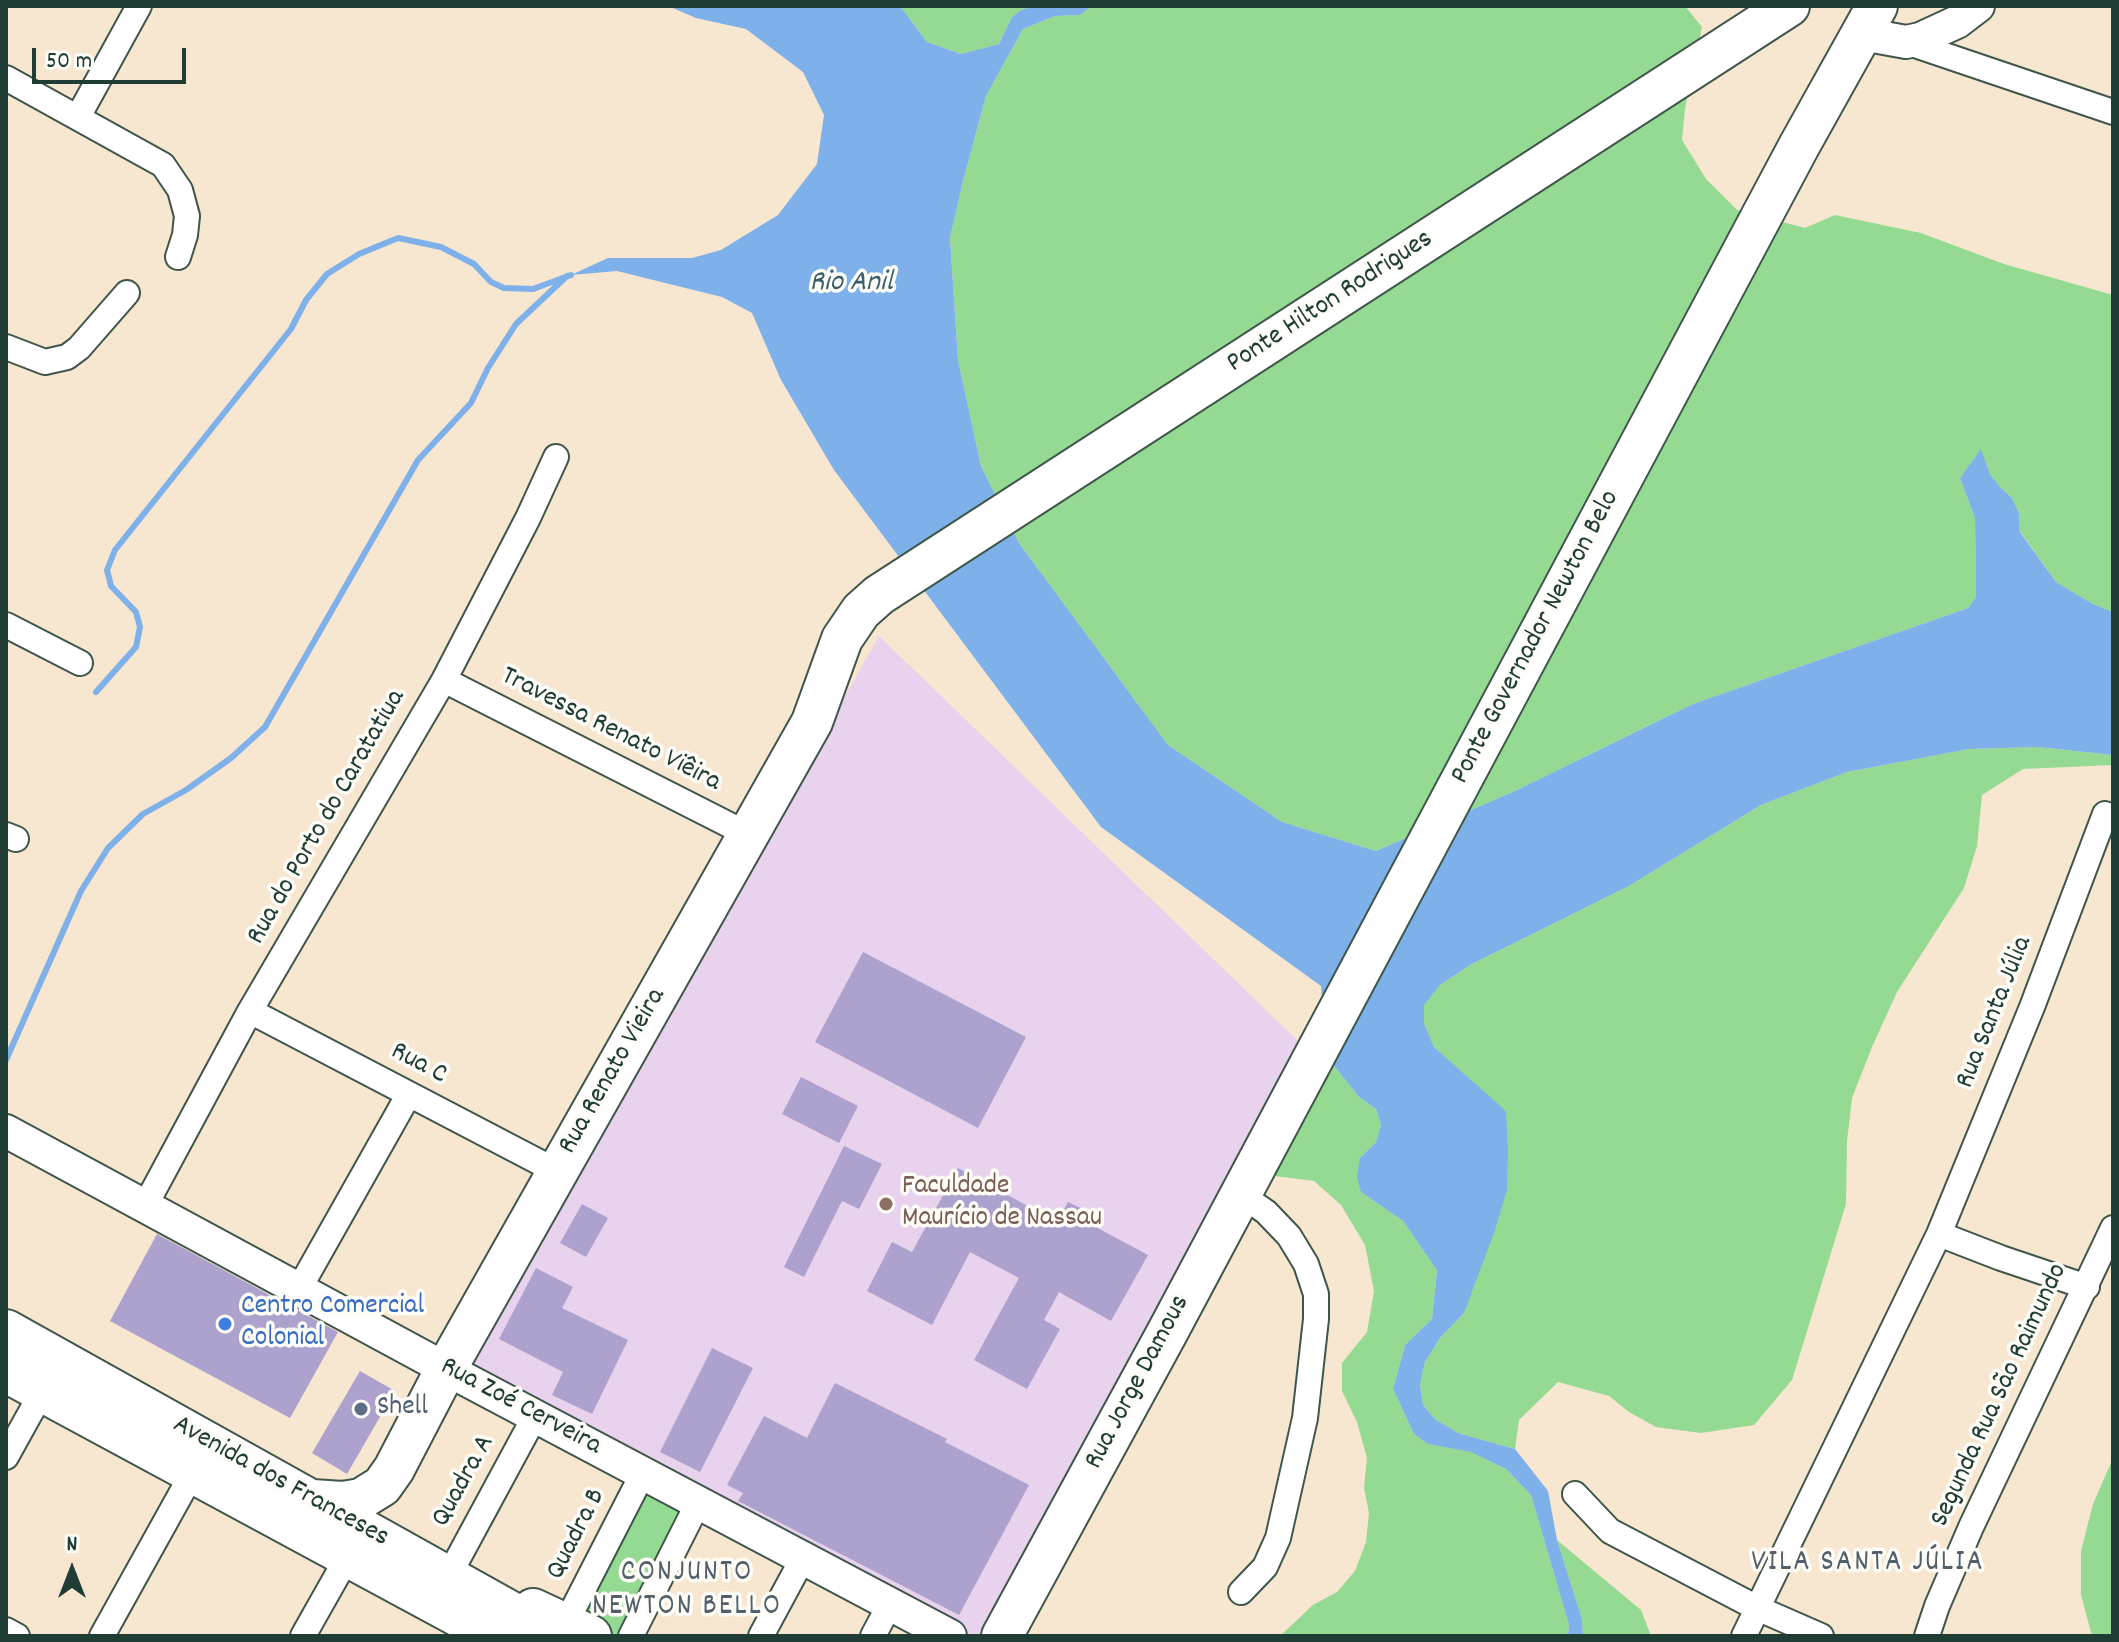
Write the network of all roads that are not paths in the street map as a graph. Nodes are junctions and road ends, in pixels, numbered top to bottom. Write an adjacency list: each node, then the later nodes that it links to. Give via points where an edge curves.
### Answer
1 (139, 6): 8 (street)
2 (1978, 6): 5 (street, via 1938,32)
3 (1786, 8): 13 (main road, Ponte Hilton Rodrigues)
4 (1870, 20): 5 (street); 21 (main road, Ponte Governador Newton Belo)
5 (1906, 42): 7 (street)
6 (6, 78): 8 (street)
7 (2113, 112)
8 (78, 117): 9 (street, via 163,165 180,190 187,216)
9 (178, 257)
10 (127, 293): 11 (street, via 67,357 45,362)
11 (6, 347)
12 (556, 457): 16 (street, Rua do Porto do Caratatiua)
13 (879, 595): 18 (main road, Rua Renato Vieira, via 842,639 812,722)
14 (6, 625): 15 (street)
15 (80, 663)
16 (444, 680): 18 (street, Travessa Renato Viêira); 19 (street, Rua do Porto do Caratatiua)
17 (2105, 814): 27 (street, Rua Santa Júlia)
18 (749, 835): 23 (main road, Rua Renato Vieira)
19 (250, 1011): 20 (street, Rua C); 25 (street, Rua do Porto do Caratatiua)
20 (409, 1094): 23 (street, Rua C); 29 (street)
21 (1274, 1130): 24 (main road, Rua Jorge Damous)
22 (6, 1131): 25 (street, Rua Zoé Cerveira)
23 (558, 1172): 31 (main road, Rua Renato Vieira)
24 (1240, 1194): 44 (street, via 1289,1236 1316,1294 1305,1418 1278,1538 1265,1567); 58 (main road, Rua Jorge Damous)
25 (145, 1206): 29 (street, Rua Zoé Cerveira)
26 (2113, 1228): 28 (street, Segunda Rua São Raimundo)
27 (1939, 1234): 28 (street); 46 (street, Rua Santa Júlia)
28 (2087, 1287): 61 (street, Segunda Rua São Raimundo, via 1971,1527)
29 (299, 1289): 31 (street, Rua Zoé Cerveira)
30 (6, 1330): 39 (main road, Avenida dos Franceses)
31 (446, 1369): 34 (street, Rua Zoé Cerveira); 39 (main road, Rua Renato Vieira, via 382,1486 361,1499)
32 (6, 1372): 33 (main road, Avenida dos Franceses)
33 (42, 1392): 35 (street); 37 (main road, Avenida dos Franceses)
34 (535, 1416): 36 (street, Rua Zoé Cerveira); 43 (street, Quadra A)
35 (6, 1457)
36 (643, 1473): 40 (street, Rua Zoé Cerveira); 48 (street, Quadra B)
37 (192, 1474): 41 (main road, Avenida dos Franceses); 50 (street)
38 (1575, 1494): 46 (street, via 1610,1531)
39 (312, 1500): 43 (main road, Avenida dos Franceses)
40 (698, 1503): 42 (street, Rua Zoé Cerveira); 54 (street)
41 (347, 1558): 51 (street); 52 (main road); 53 (main road, Avenida dos Franceses)
42 (803, 1558): 45 (street, Rua Zoé Cerveira); 55 (street)
43 (448, 1577): 48 (main road, Avenida dos Franceses)
44 (1241, 1592)
45 (890, 1604): 56 (street); 57 (street, Rua Zoé Cerveira)
46 (1757, 1608): 59 (street, Rua Santa Júlia); 60 (street)
47 (6, 1630): 49 (street)
48 (570, 1632)
49 (17, 1636)
50 (102, 1636)
51 (303, 1636)
52 (470, 1636)
53 (495, 1636)
54 (631, 1636)
55 (761, 1636)
56 (873, 1636)
57 (950, 1636)
58 (1002, 1636)
59 (1744, 1636)
60 (1821, 1636)
61 (1927, 1636)

